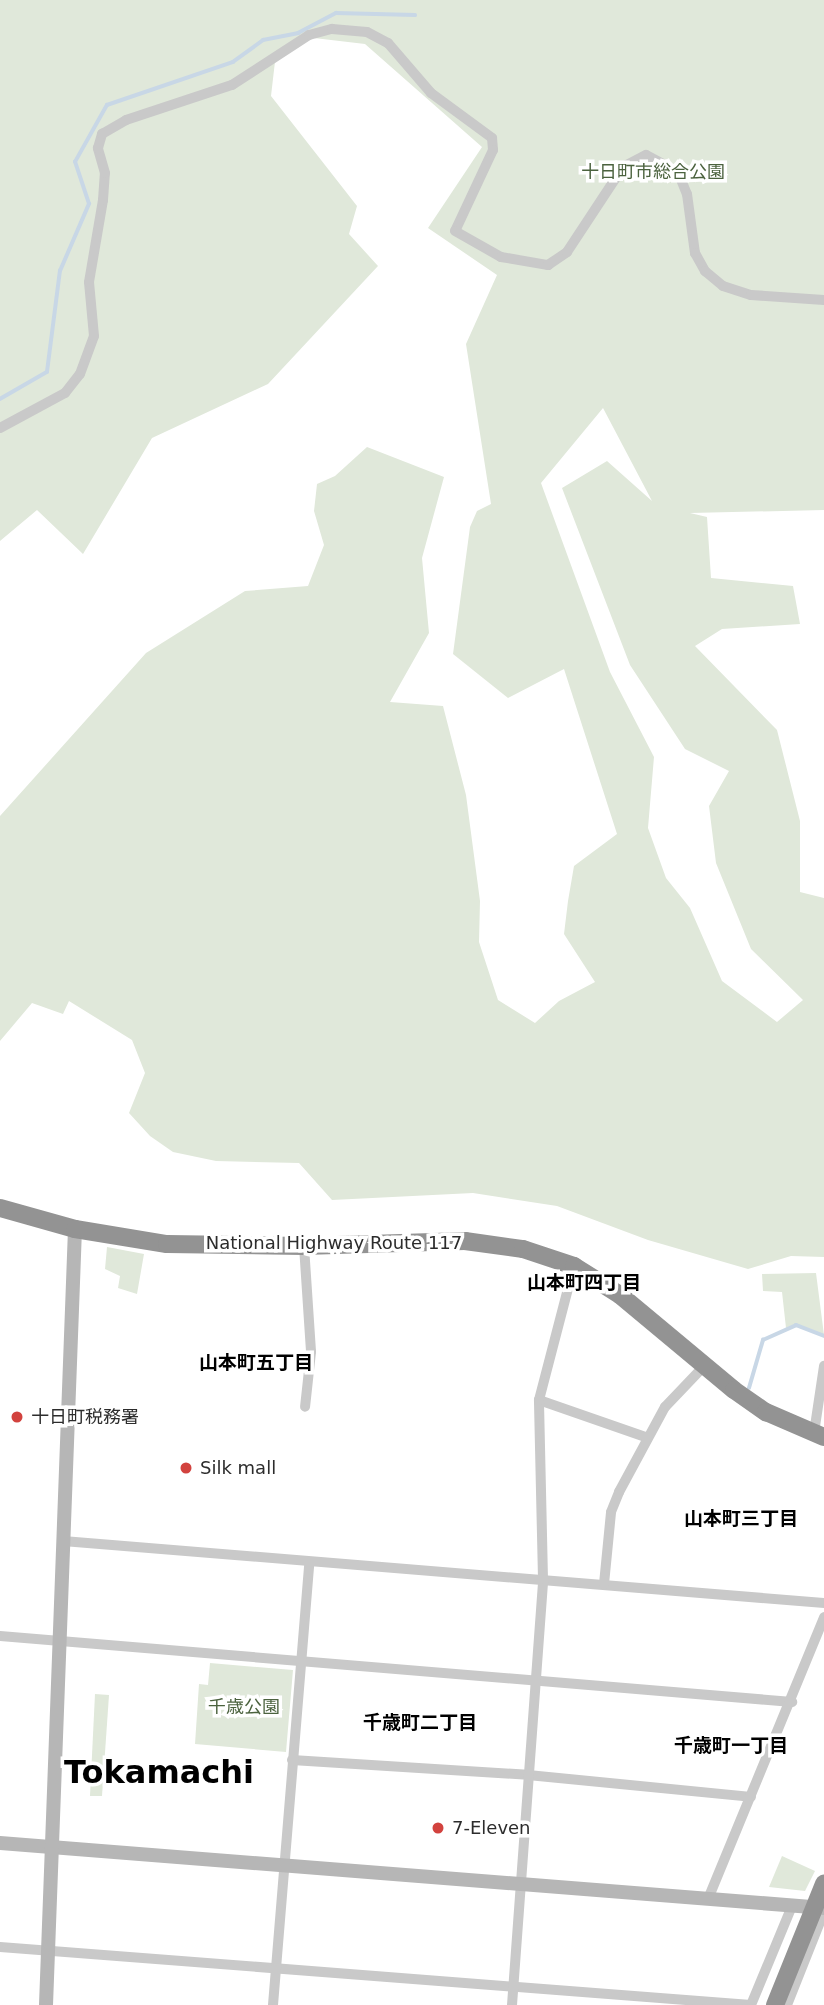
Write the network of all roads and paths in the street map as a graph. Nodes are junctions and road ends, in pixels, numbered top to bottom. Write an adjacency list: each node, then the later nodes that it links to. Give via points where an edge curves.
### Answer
1 (824, 300): 2 (street, via 751,295 723,286 705,271 695,253 687,194 678,172 646,155 623,167 566,251 548,265 501,257 455,231 493,150 492,138 431,93 388,43 367,32 331,29 309,35 232,85 118,123 102,134 97,148 105,173 103,200 89,282 94,336 80,373 65,393)
2 (0, 428)
3 (0, 1208): 4 (highway, National Highway Route 117)
4 (75, 1229): 5 (highway, National Highway Route 117, via 167,1244); 13 (street)
5 (304, 1246): 6 (highway, National Highway Route 117, via 464,1241 523,1249); 10 (street, via 312,1352)
6 (574, 1266): 7 (highway, National Highway Route 117, via 620,1295); 9 (street)
7 (704, 1366): 11 (highway, National Highway Route 117, via 766,1412); 12 (street, via 665,1407)
8 (824, 1366): 11 (street)
9 (539, 1400): 12 (street); 15 (street)
10 (305, 1407)
11 (819, 1435)
12 (648, 1438): 16 (street, via 611,1512)
13 (62, 1541): 14 (street); 20 (street)
14 (309, 1564): 15 (street); 21 (street)
15 (543, 1579): 16 (street); 22 (street)
16 (604, 1584): 17 (street)
17 (824, 1603)
18 (824, 1617): 23 (street)
19 (0, 1636): 20 (street)
20 (59, 1641): 21 (street); 28 (street)
21 (301, 1661): 22 (street); 24 (street)
22 (534, 1680): 23 (street); 25 (street)
23 (792, 1702): 26 (street)
24 (292, 1760): 25 (street); 29 (street)
25 (528, 1775): 26 (street); 30 (street)
26 (751, 1797): 32 (street)
27 (0, 1843): 28 (street)
28 (50, 1847): 29 (street); 36 (street)
29 (282, 1864): 30 (street); 37 (street)
30 (522, 1884): 32 (street); 38 (street)
31 (824, 1884): 34 (highway)
32 (708, 1899): 33 (street)
33 (792, 1906): 34 (street); 42 (street)
34 (821, 1909): 43 (highway); 44 (street)
35 (0, 1947): 36 (street)
36 (48, 1950): 37 (street); 39 (street)
37 (275, 1968): 38 (street); 40 (street)
38 (514, 1986): 41 (street); 42 (street)
39 (46, 2005)
40 (273, 2005)
41 (512, 2005)
42 (751, 2005)
43 (775, 2005)
44 (787, 2005)

